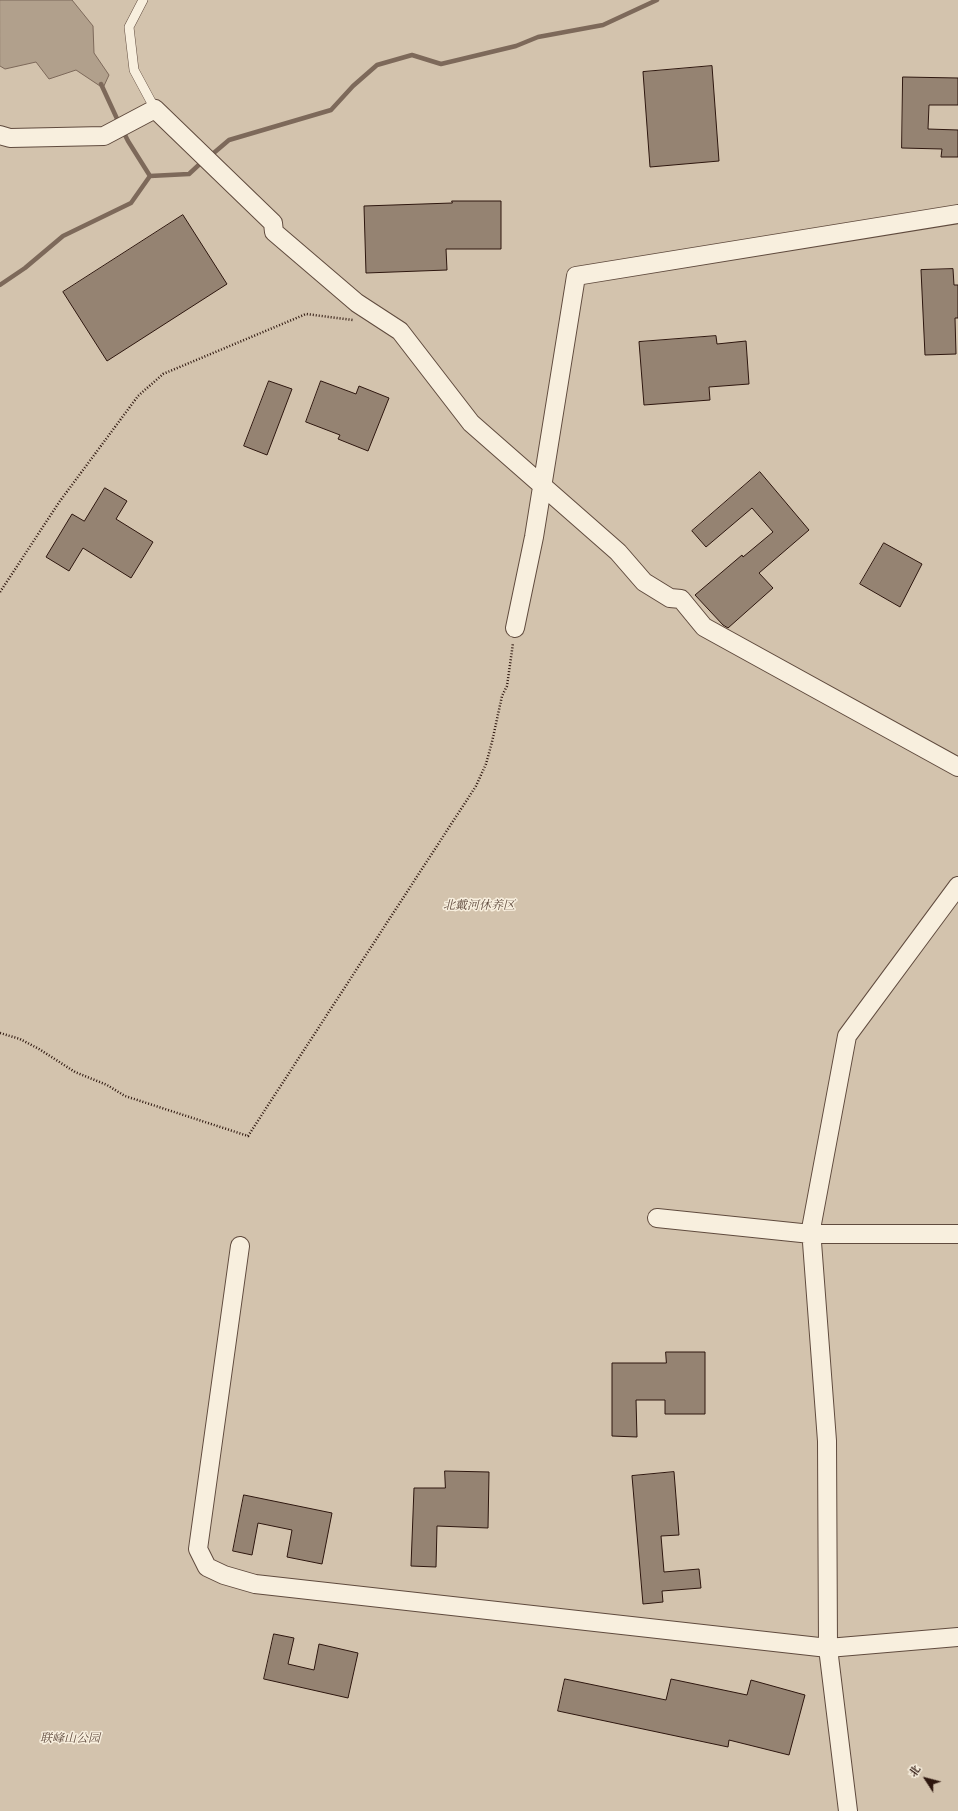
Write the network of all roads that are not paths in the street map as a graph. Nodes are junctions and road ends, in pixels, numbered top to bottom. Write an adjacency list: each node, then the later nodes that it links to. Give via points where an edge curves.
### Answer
1 (142, 0): 2 (lane, via 129,27 134,70)
2 (147, 112): 3 (street, via 104,136 10,138); 5 (street, via 272,223 274,232 357,303 400,330 471,424)
3 (0, 135)
4 (958, 214): 5 (street, via 576,276)
5 (542, 486): 6 (street); 7 (street, via 618,552 644,582 670,598 681,599 704,627)
6 (515, 628)
7 (958, 768)
8 (958, 886): 10 (street, via 847,1036)
9 (657, 1218): 10 (street)
10 (811, 1234): 11 (street); 14 (street, via 827,1441)
11 (958, 1234)
12 (240, 1246): 14 (street, via 198,1549 207,1568 255,1584)
13 (958, 1637): 14 (street)
14 (828, 1648): 15 (street)
15 (848, 1811)

